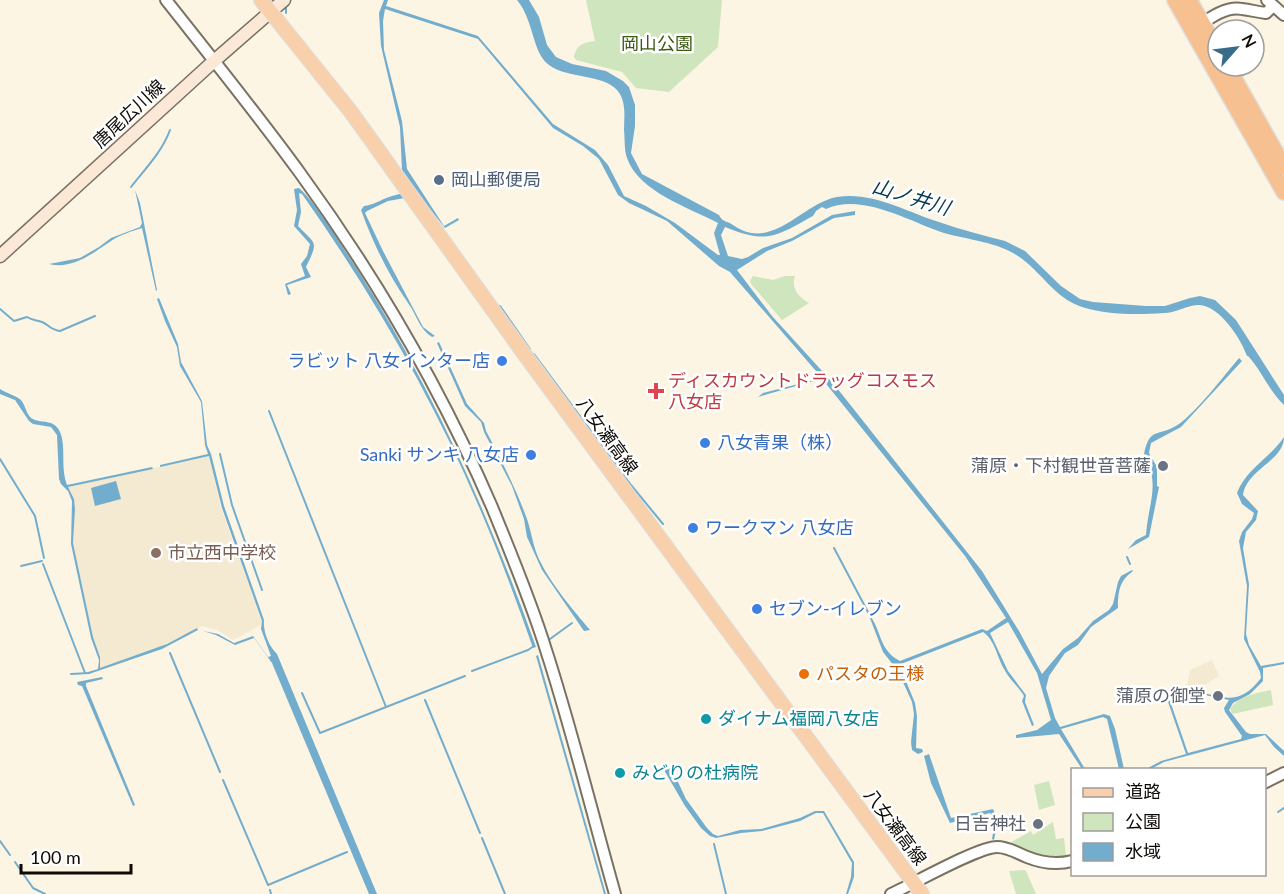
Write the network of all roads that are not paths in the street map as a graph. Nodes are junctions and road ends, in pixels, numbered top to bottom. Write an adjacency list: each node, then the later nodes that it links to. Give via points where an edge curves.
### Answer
1 (166, 0): 10 (street)
2 (284, 0): 6 (main road, 唐尾広川線)
3 (1174, 0): 8 (highway)
4 (1189, 0): 8 (highway)
5 (1270, 3): 7 (street); 8 (street, via 1266,13 1241,8 1228,10)
6 (266, 5): 10 (main road, 唐尾広川線); 18 (main road, 八女瀬高線, via 351,112)
7 (1284, 15)
8 (1197, 27): 9 (highway); 13 (highway)
9 (1206, 37)
10 (213, 61): 14 (main road, 唐尾広川線); 19 (street, via 299,172 353,251 413,349 467,454 491,505 546,649)
11 (1234, 78): 12 (highway)
12 (1284, 167)
13 (1284, 192)
14 (0, 256)
15 (1284, 773): 16 (street)
16 (1266, 782)
17 (1071, 861): 18 (street, via 1047,863 1009,849 993,848)
18 (918, 889): 20 (street)
19 (615, 894)
20 (891, 894)

